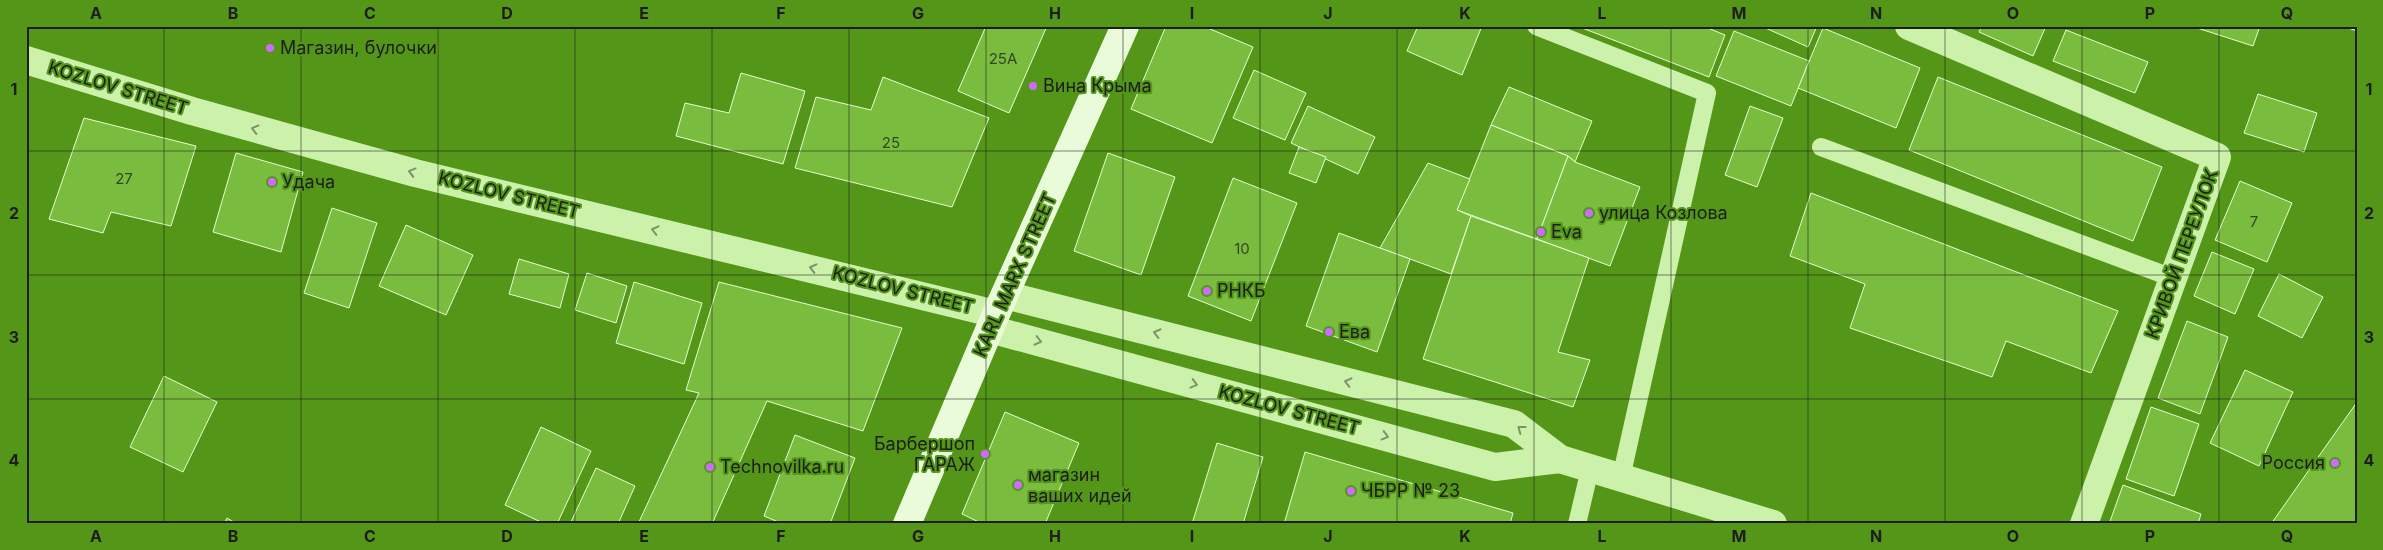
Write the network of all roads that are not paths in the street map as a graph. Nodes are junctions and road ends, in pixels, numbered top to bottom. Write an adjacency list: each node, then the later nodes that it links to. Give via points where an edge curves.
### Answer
1 (1125, 26): 7 (main road, KARL MARX STREET)
2 (1536, 26): 10 (lane, via 1707,93)
3 (1909, 26): 6 (street, КРИВОЙ ПЕРЕУЛОК, via 2217,157)
4 (26, 60): 7 (street, KOZLOV STREET, one-way to 4, via 415,173 192,111)
5 (1821, 147): 6 (lane)
6 (2173, 278): 14 (street, КРИВОЙ ПЕРЕУЛОК)
7 (997, 313): 8 (street, KOZLOV STREET, one-way to 7, via 1514,424); 8 (street, KOZLOV STREET, one-way to 8, via 1495,467); 11 (main road, KARL MARX STREET)
8 (1560, 459): 9 (street, KOZLOV STREET)
9 (1590, 468): 10 (street, KOZLOV STREET); 12 (lane)
10 (1621, 478): 13 (street, KOZLOV STREET)
11 (907, 524)
12 (1577, 524)
13 (1774, 524)
14 (2084, 524)

